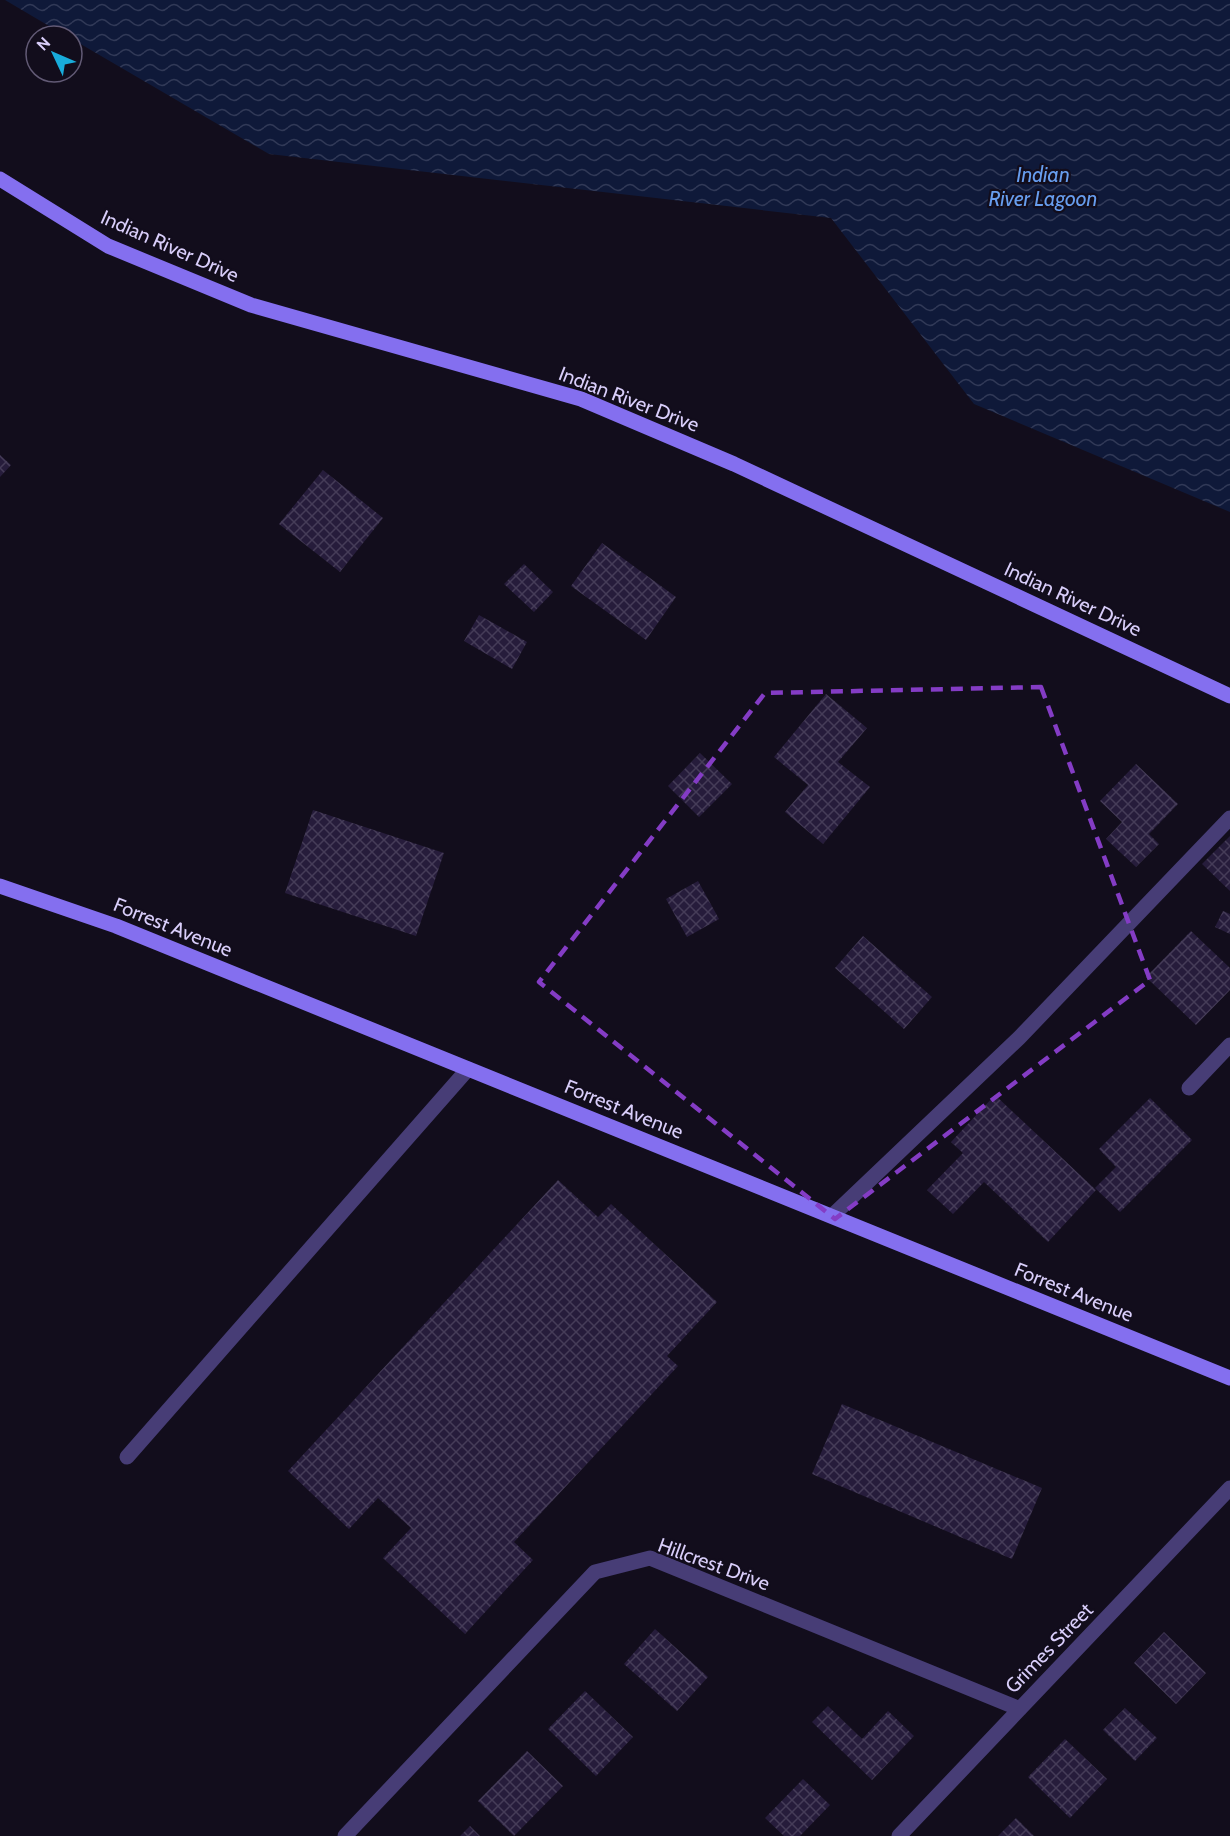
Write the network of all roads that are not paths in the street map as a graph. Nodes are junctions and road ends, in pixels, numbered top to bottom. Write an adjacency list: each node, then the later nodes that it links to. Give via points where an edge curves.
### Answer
1 (0, 179): 2 (street, Indian River Drive, via 108,246 251,305 592,404 734,464)
2 (1230, 696)
3 (1230, 818): 8 (street, via 1019,1038)
4 (0, 886): 6 (street, Forrest Avenue, via 116,926)
5 (1230, 1045): 7 (street)
6 (468, 1069): 8 (street, Forrest Avenue); 10 (street)
7 (1189, 1088)
8 (832, 1216): 9 (street, Forrest Avenue)
9 (1230, 1378)
10 (127, 1457)
11 (1230, 1488): 12 (street, Grimes Street)
12 (1020, 1709): 13 (street, Hillcrest Drive, via 650,1558 595,1572); 14 (street, Grimes Street)
13 (345, 1836)
14 (899, 1836)

